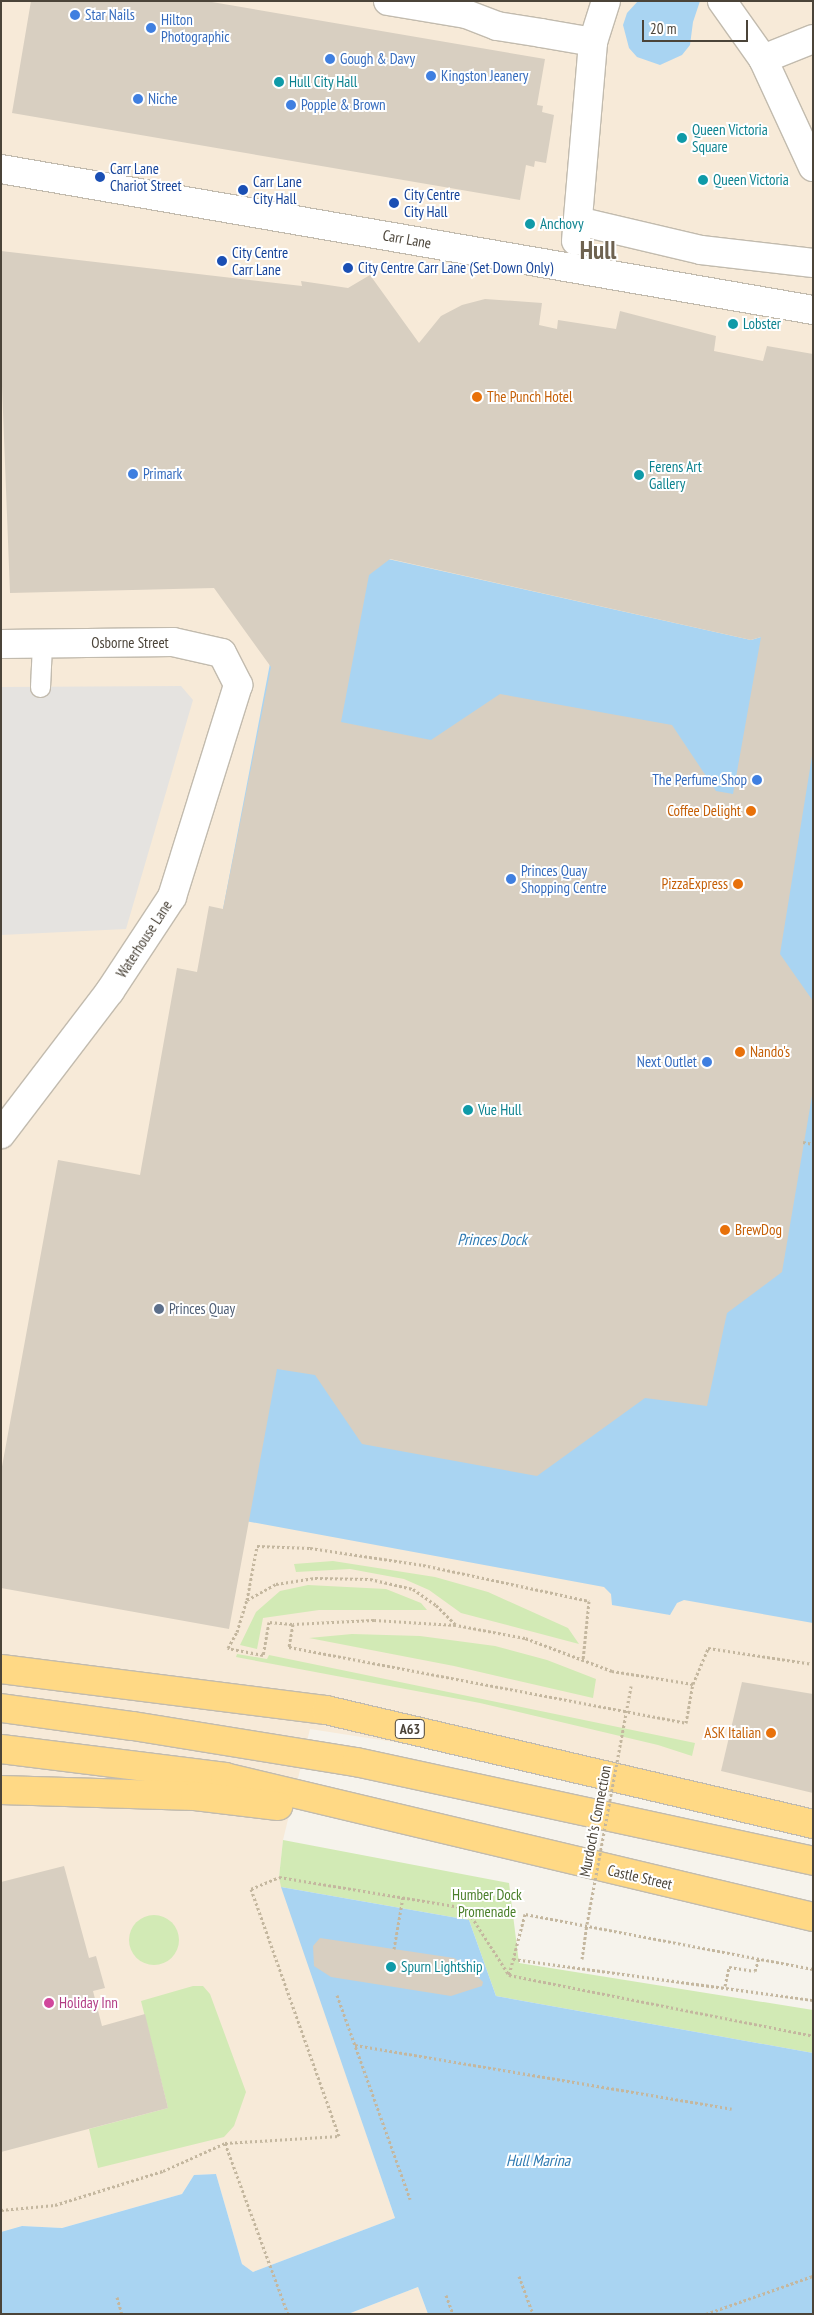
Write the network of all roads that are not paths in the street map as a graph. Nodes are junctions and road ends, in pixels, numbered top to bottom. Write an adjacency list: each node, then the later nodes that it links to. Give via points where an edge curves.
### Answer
1 (388, 1): 4 (street)
2 (606, 1): 6 (street)
3 (722, 1): 7 (street)
4 (467, 8): 6 (street, via 497,26)
5 (813, 39): 7 (street)
6 (593, 42): 10 (street)
7 (763, 59): 8 (street)
8 (813, 167)
9 (1, 169): 12 (street, Carr Lane)
10 (577, 231): 11 (street); 12 (lane)
11 (813, 263)
12 (572, 269): 13 (street, Carr Lane)
13 (813, 310)
14 (1, 644): 15 (street, Osborne Street)
15 (42, 644): 16 (street, Osborne Street, via 173,642 222,653); 17 (lane)
16 (238, 685): 18 (street, Waterhouse Lane, via 172,897 110,991)
17 (40, 687)
18 (1, 1134)
19 (1, 1669): 23 (highway, A63, via 326,1710)
20 (1, 1708): 25 (highway, via 356,1762)
21 (1, 1750): 24 (highway, via 225,1777)
22 (1, 1790): 24 (highway, via 195,1796)
23 (813, 1824)
24 (467, 1837): 26 (highway, Castle Street)
25 (813, 1861)
26 (813, 1917)

